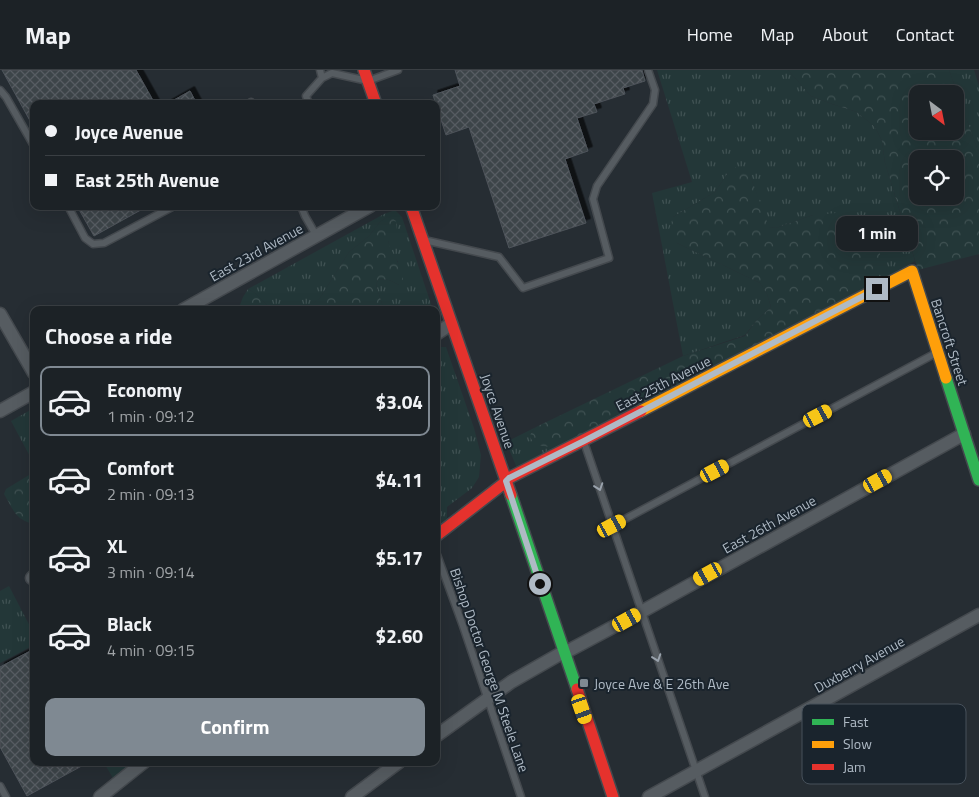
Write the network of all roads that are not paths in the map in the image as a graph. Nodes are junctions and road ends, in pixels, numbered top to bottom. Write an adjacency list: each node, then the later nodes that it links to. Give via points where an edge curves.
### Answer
1 (320, 70): 5 (lane)
2 (398, 70): 4 (lane)
3 (648, 70): 16 (lane, via 655,90 653,104 597,186 593,199 609,258 523,288 499,257)
4 (366, 76): 5 (lane, via 332,73); 8 (street)
5 (322, 78): 7 (lane, via 306,96)
6 (0, 90): 9 (lane)
7 (308, 100)
8 (375, 100)
9 (30, 139)
10 (70, 210): 11 (lane, via 93,244 104,244)
11 (167, 210)
12 (303, 210): 15 (lane)
13 (363, 210): 15 (street, East 23rd Avenue)
14 (412, 210): 16 (street, Joyce Avenue)
15 (316, 235): 18 (street, East 23rd Avenue)
16 (423, 240): 20 (street, Joyce Avenue)
17 (912, 271): 22 (street, Bancroft Street); 27 (street, East 25th Avenue)
18 (190, 306)
19 (0, 314): 23 (street)
20 (451, 324): 21 (street); 29 (street, Joyce Avenue)
21 (440, 331)
22 (938, 352): 26 (street, Bancroft Street); 30 (lane)
23 (30, 366)
24 (30, 394): 25 (street)
25 (0, 411)
26 (964, 434): 28 (street, Bancroft Street); 33 (street, East 26th Avenue)
27 (584, 441): 29 (street, East 25th Avenue); 30 (lane, one-way to 30)
28 (979, 480)
29 (506, 481): 31 (street, East 25th Avenue); 35 (street, Joyce Avenue)
30 (612, 526): 33 (lane)
31 (440, 533)
32 (440, 563): 36 (lane, Bishop Doctor George M Steele Lane)
33 (641, 612): 35 (street, East 26th Avenue); 42 (lane, one-way to 42)
34 (979, 615): 37 (street, Duxberry Avenue)
35 (564, 653): 36 (street, East 26th Avenue); 48 (street, Joyce Avenue)
36 (487, 699): 39 (street, East 26th Avenue); 47 (lane, Bishop Doctor George M Steele Lane)
37 (818, 704)
38 (802, 713): 42 (street, Duxberry Avenue)
39 (440, 733)
40 (139, 766): 45 (street)
41 (394, 766): 46 (street)
42 (696, 771): 49 (street, Duxberry Avenue); 50 (lane)
43 (0, 786): 44 (lane)
44 (6, 797)
45 (100, 797)
46 (352, 797)
47 (521, 797)
48 (613, 797)
49 (649, 797)
50 (705, 797)

